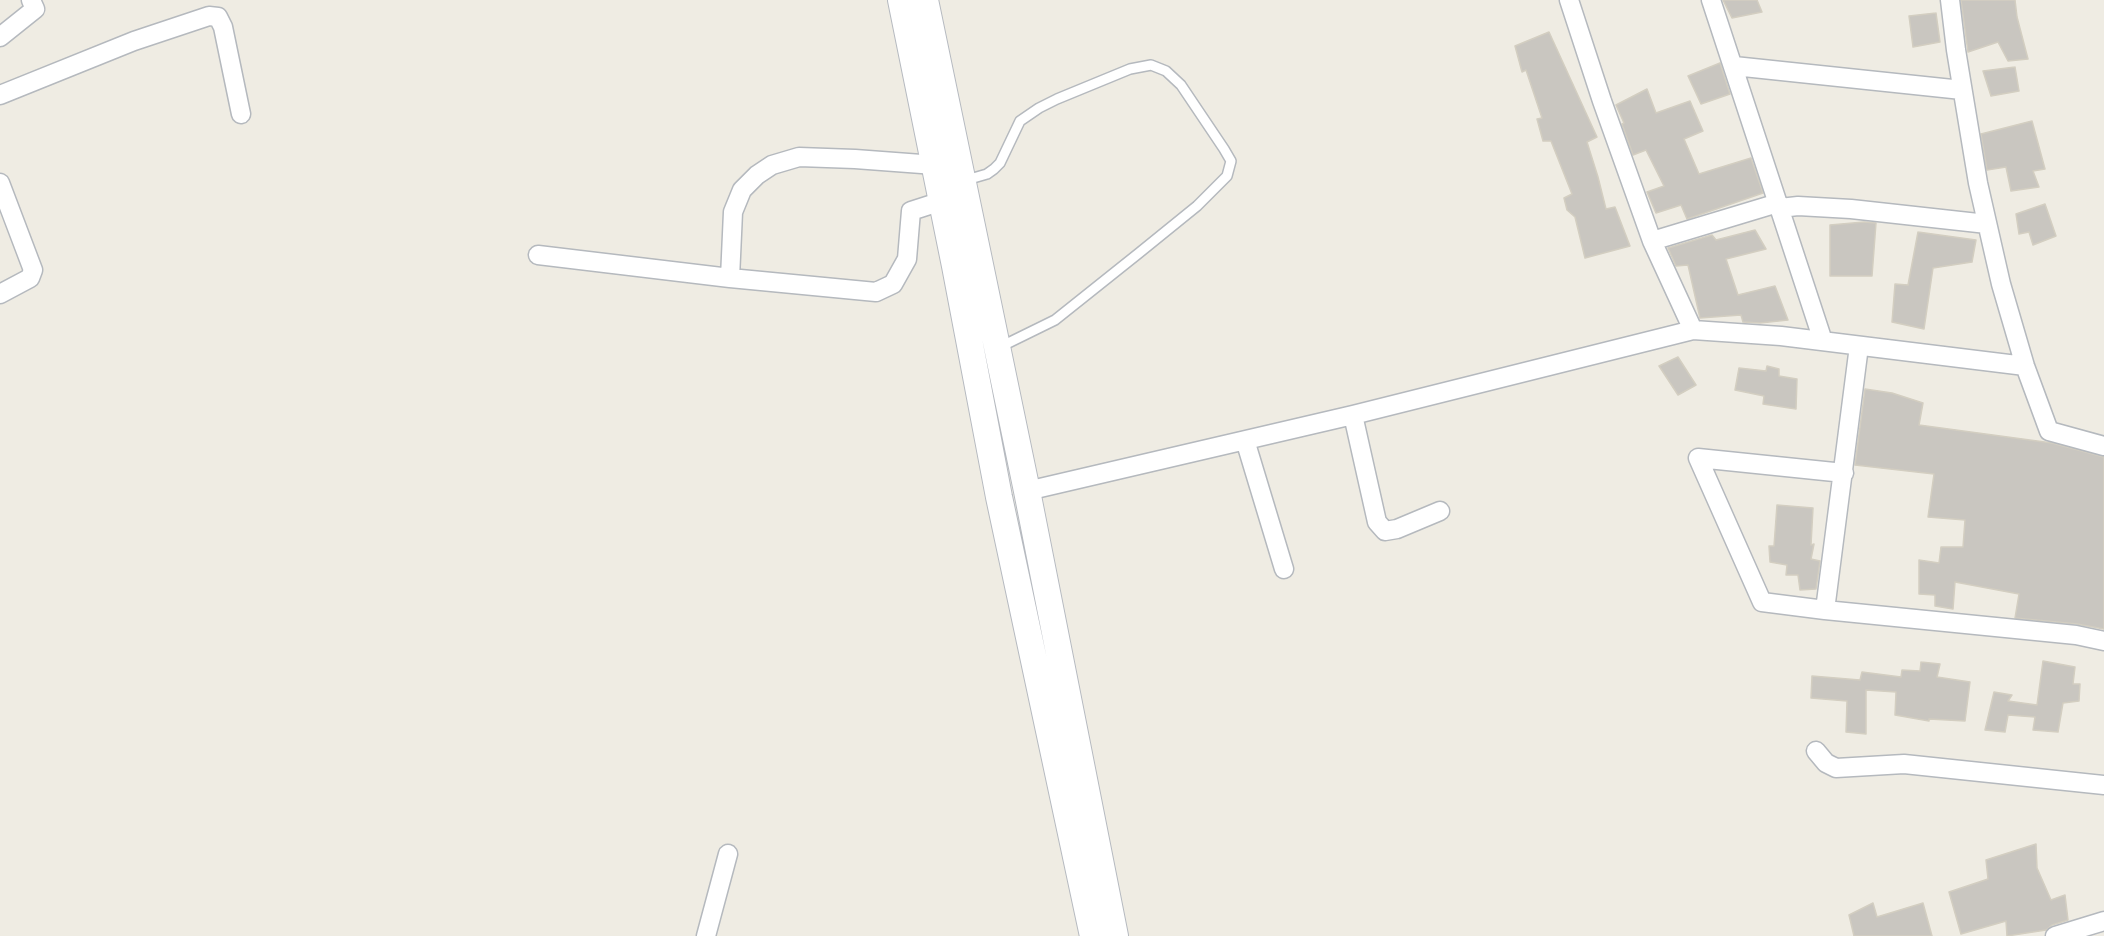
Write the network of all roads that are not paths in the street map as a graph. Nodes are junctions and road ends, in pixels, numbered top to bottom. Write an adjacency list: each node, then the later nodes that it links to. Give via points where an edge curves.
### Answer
1 (31, 0): 7 (street, via 35,9)
2 (901, 0): 12 (main road)
3 (925, 0): 13 (main road)
4 (1569, 0): 18 (street)
5 (1711, 0): 8 (street)
6 (1950, 0): 9 (street)
7 (0, 37)
8 (1734, 66): 9 (street); 16 (street)
9 (1962, 90): 17 (street)
10 (0, 95): 11 (street, via 134,41 209,16 218,17 223,27)
11 (241, 114)
12 (934, 165): 15 (main road); 20 (street, via 799,157 772,165 757,175 739,197 734,212)
13 (963, 181): 25 (main road); 25 (lane, via 994,169 1020,121 1039,108 1130,69 1151,65 1166,71 1181,85 1231,161 1227,176 1147,247 1055,320)
14 (0, 183): 21 (street, via 33,270 30,278)
15 (942, 201): 20 (street, via 911,211 907,259 893,284 876,292); 41 (main road, via 999,497)
16 (1779, 205): 17 (street); 18 (street); 23 (street)
17 (1987, 224): 26 (street)
18 (1652, 241): 22 (street)
19 (538, 255): 20 (street)
20 (730, 278)
21 (0, 294)
22 (1693, 330): 23 (street); 27 (street)
23 (1823, 341): 24 (street)
24 (1858, 346): 26 (street); 30 (street)
25 (998, 348): 31 (main road)
26 (2025, 366): 29 (street, via 2049,431)
27 (1353, 415): 28 (street); 32 (street, via 1377,522 1385,531)
28 (1245, 440): 31 (street); 33 (street)
29 (2104, 446)
30 (1844, 473): 34 (street); 34 (street, via 1698,458 1762,602)
31 (1028, 491): 42 (main road)
32 (1440, 511)
33 (1284, 569)
34 (1825, 610): 35 (street)
35 (2104, 641)
36 (1816, 750): 37 (street, via 1826,764 1836,768 1904,764)
37 (2104, 785)
38 (728, 854): 40 (street)
39 (2104, 921): 43 (street)
40 (706, 936)
41 (1093, 936)
42 (1115, 936)
43 (2055, 936)

